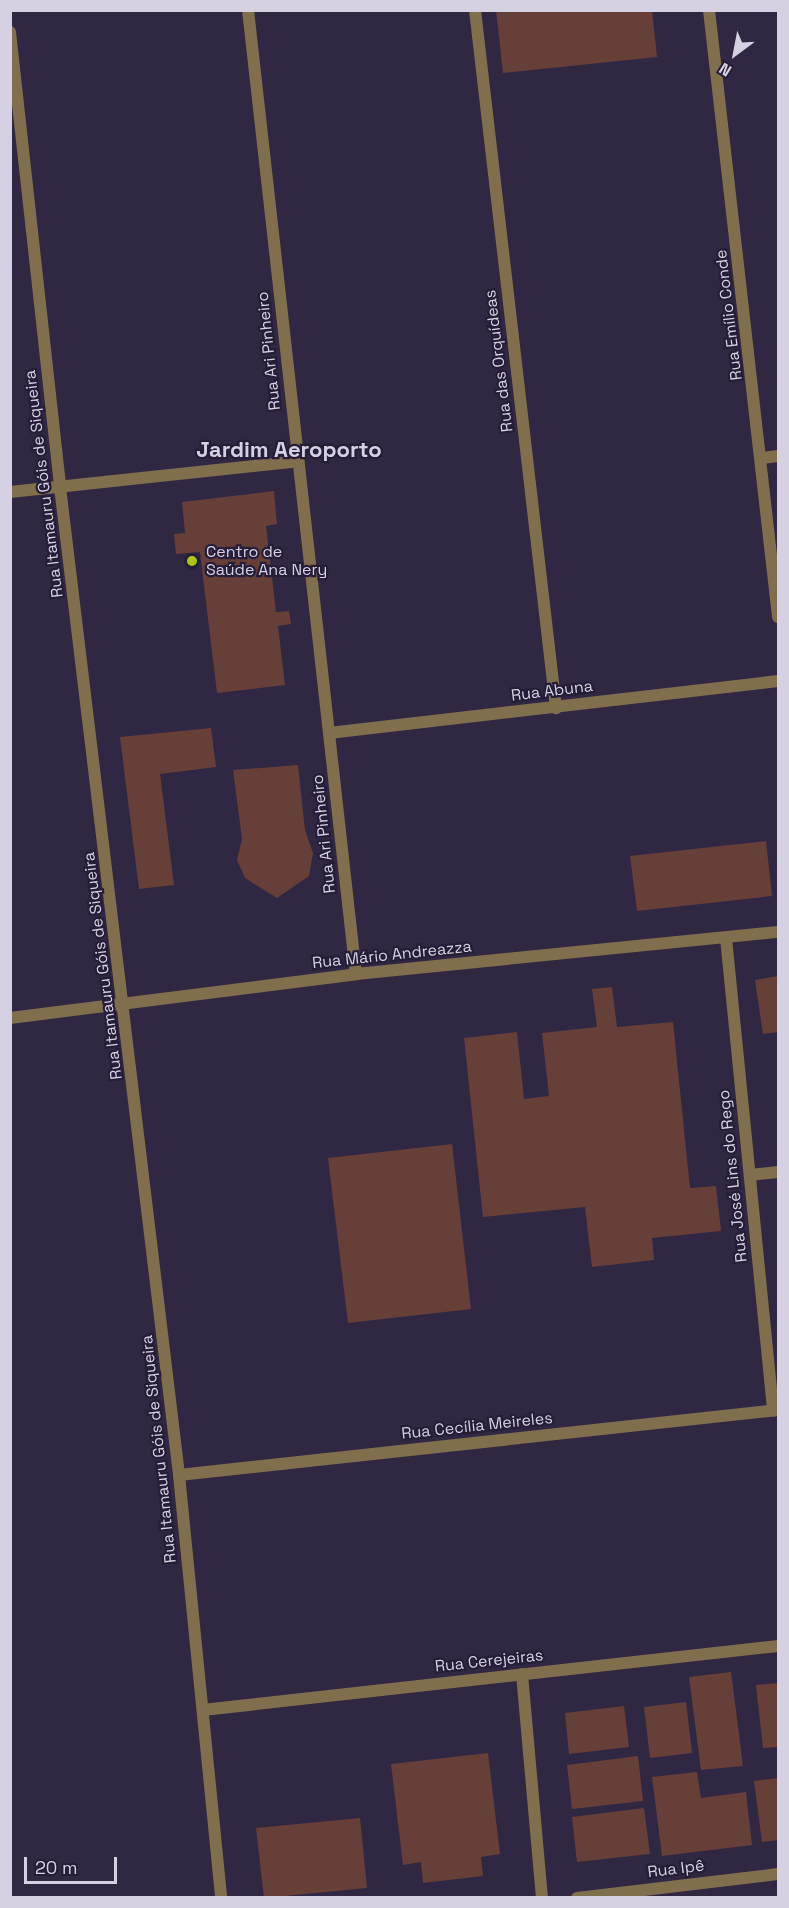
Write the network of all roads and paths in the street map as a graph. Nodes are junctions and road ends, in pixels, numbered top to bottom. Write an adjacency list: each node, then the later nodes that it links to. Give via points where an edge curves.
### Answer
1 (248, 10): 7 (street, Rua Ari Pinheiro)
2 (475, 10): 12 (street, Rua das Orquídeas)
3 (709, 10): 6 (street, Rua Emílio Conde)
4 (10, 32): 8 (street, Rua Itamauru Góis de Siqueira)
5 (778, 456): 6 (street)
6 (762, 458): 10 (street, Rua Emílio Conde)
7 (298, 461): 8 (street); 13 (street, Rua Ari Pinheiro)
8 (60, 487): 9 (street); 17 (street, Rua Itamauru Góis de Siqueira)
9 (10, 492)
10 (778, 617)
11 (778, 681): 12 (street, Rua Abuna)
12 (556, 708): 13 (street, Rua Abuna)
13 (329, 733): 16 (street, Rua Ari Pinheiro)
14 (778, 932): 15 (street, Rua Mário Andreazza)
15 (726, 938): 16 (street, Rua Mário Andreazza); 20 (street, Rua José Lins do Rego)
16 (356, 974): 17 (street, Rua Mário Andreazza)
17 (125, 1003): 18 (street, Rua Mário Andreazza); 22 (street, Rua Itamauru Góis de Siqueira)
18 (10, 1018)
19 (778, 1172): 20 (street)
20 (750, 1175): 21 (street, Rua José Lins do Rego)
21 (776, 1411): 22 (street, Rua Cecília Meireles)
22 (179, 1475): 25 (street, Rua Itamauru Góis de Siqueira)
23 (778, 1646): 24 (street, Rua Cerejeiras)
24 (522, 1674): 25 (street, Rua Cerejeiras); 29 (street)
25 (203, 1710): 28 (street, Rua Itamauru Góis de Siqueira)
26 (778, 1874): 27 (street, Rua Ipê)
27 (689, 1884): 30 (street, Rua Ipê); 31 (street)
28 (221, 1898)
29 (542, 1898)
30 (576, 1898)
31 (691, 1898)

